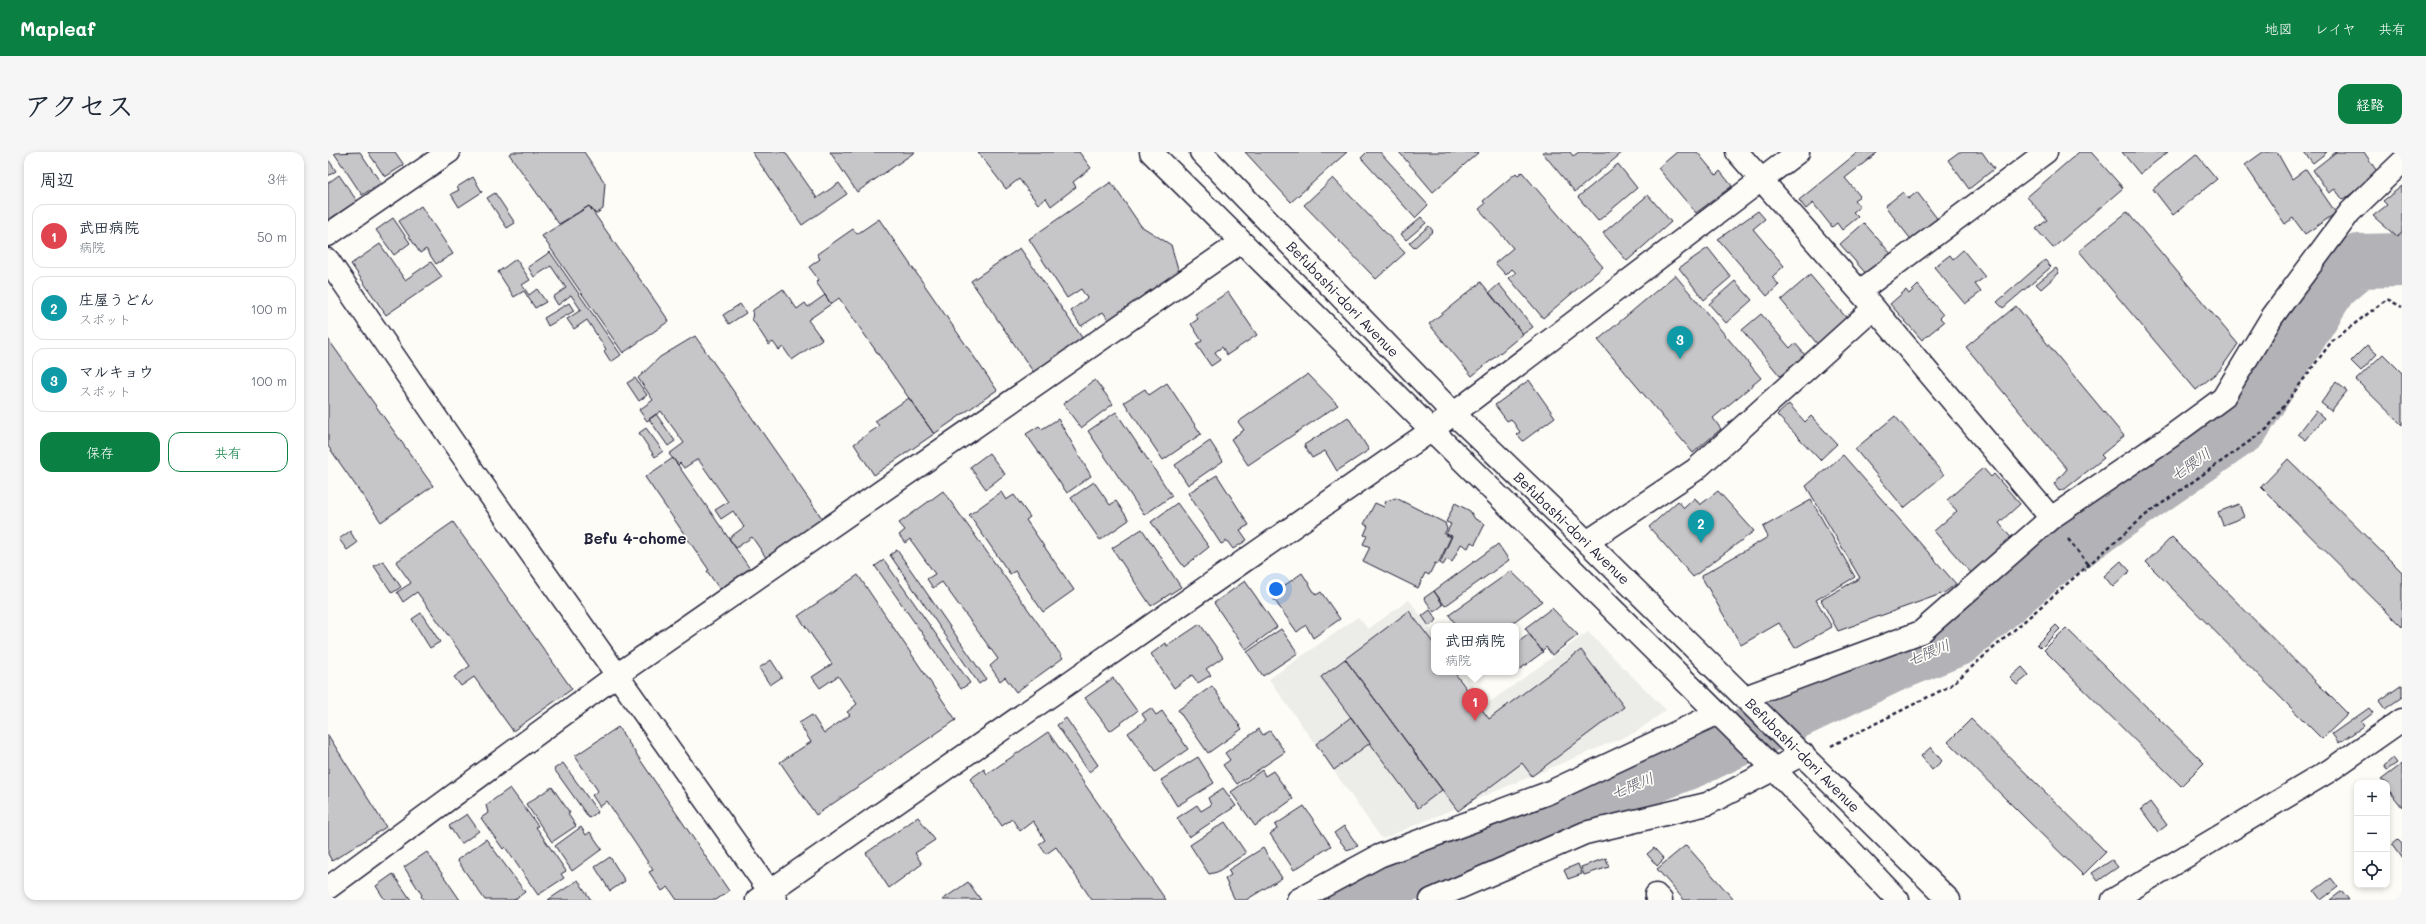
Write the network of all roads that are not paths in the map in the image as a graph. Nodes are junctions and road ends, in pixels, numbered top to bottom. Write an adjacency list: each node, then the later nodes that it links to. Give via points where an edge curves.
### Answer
1 (449, 152): 9 (main road)
2 (1152, 152): 10 (main road, Befubashi-dori Avenue)
3 (1200, 152): 14 (main road, Befubashi-dori Avenue)
4 (1737, 152): 8 (main road)
5 (1798, 152): 8 (main road)
6 (2046, 152): 12 (main road)
7 (2402, 162): 16 (main road, via 2350,212 2272,317 2223,398)
8 (1761, 178): 12 (main road); 14 (main road)
9 (328, 235)
10 (1241, 242): 15 (main road, Befubashi-dori Avenue); 18 (main road)
11 (328, 260): 18 (main road)
12 (1860, 291): 13 (main road)
13 (1874, 308): 16 (main road); 17 (main road, via 1695,470)
14 (1453, 413): 15 (main road); 17 (main road, Befubashi-dori Avenue)
15 (1432, 430): 20 (main road, Befubashi-dori Avenue); 25 (main road)
16 (2051, 518): 19 (main road, via 1921,632)
17 (1587, 542): 19 (main road, Befubashi-dori Avenue)
18 (617, 675): 24 (main road); 25 (main road)
19 (1748, 701): 22 (main road, Befubashi-dori Avenue)
20 (1721, 716): 23 (main road, Befubashi-dori Avenue); 26 (main road, via 1548,793 1379,856)
21 (2402, 720): 30 (main road, via 2328,771)
22 (1798, 750): 23 (main road); 29 (main road, Befubashi-dori Avenue)
23 (1769, 764): 27 (main road, via 1707,804 1585,833); 28 (main road, Befubashi-dori Avenue)
24 (328, 888)
25 (767, 897)
26 (1298, 900)
27 (1431, 900)
28 (1898, 900)
29 (1949, 900)
30 (2113, 900)

